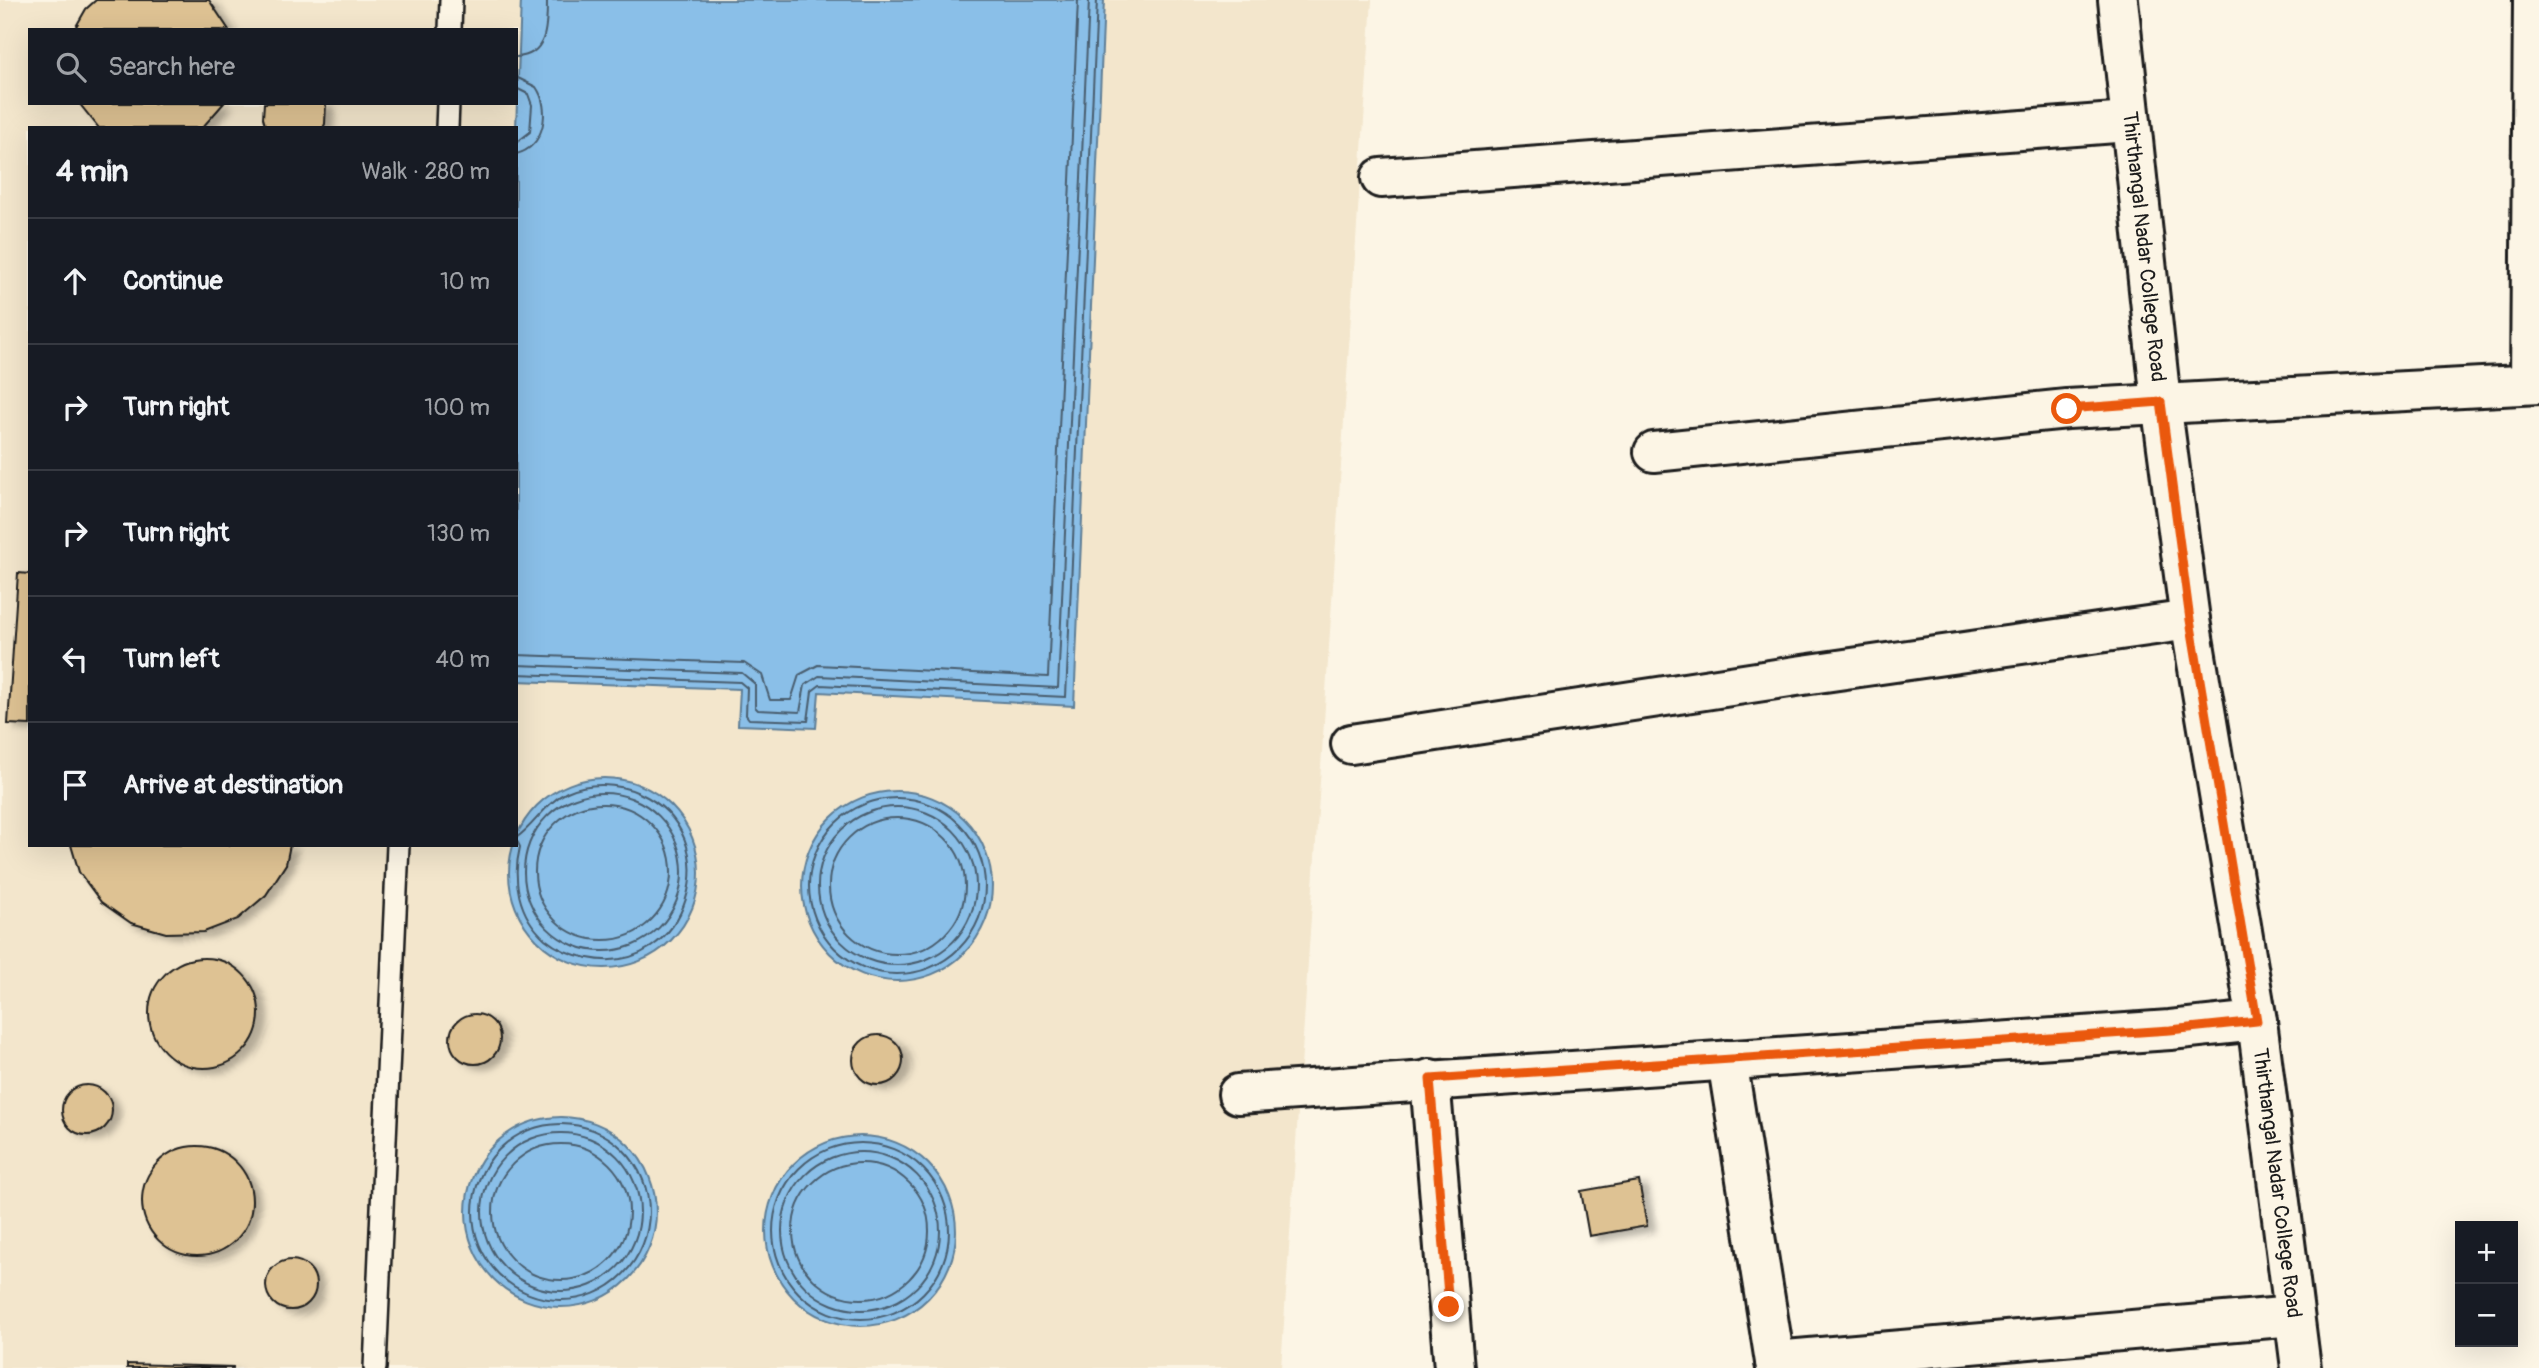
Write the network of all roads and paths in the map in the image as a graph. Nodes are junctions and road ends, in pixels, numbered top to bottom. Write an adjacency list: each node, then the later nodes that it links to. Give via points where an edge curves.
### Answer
1 (451, 0): 4 (lane)
2 (2118, 0): 6 (street, Thirthangal Nadar College Road)
3 (2533, 0): 9 (street)
4 (450, 28)
5 (448, 105): 7 (lane)
6 (2129, 122): 8 (street); 10 (street, Thirthangal Nadar College Road)
7 (447, 126)
8 (1381, 178)
9 (2534, 384): 10 (street)
10 (2161, 402): 11 (street); 12 (street, Thirthangal Nadar College Road)
11 (1654, 452)
12 (2190, 620): 13 (street); 15 (street, Thirthangal Nadar College Road)
13 (1350, 744)
14 (398, 847): 21 (lane)
15 (2257, 1021): 16 (street); 19 (street, Thirthangal Nadar College Road)
16 (1727, 1060): 17 (street); 20 (street)
17 (1430, 1079): 18 (street); 22 (street)
18 (1238, 1094)
19 (2294, 1317): 20 (street); 23 (street, Thirthangal Nadar College Road)
20 (1775, 1365)
21 (375, 1368)
22 (1454, 1368)
23 (2301, 1368)

